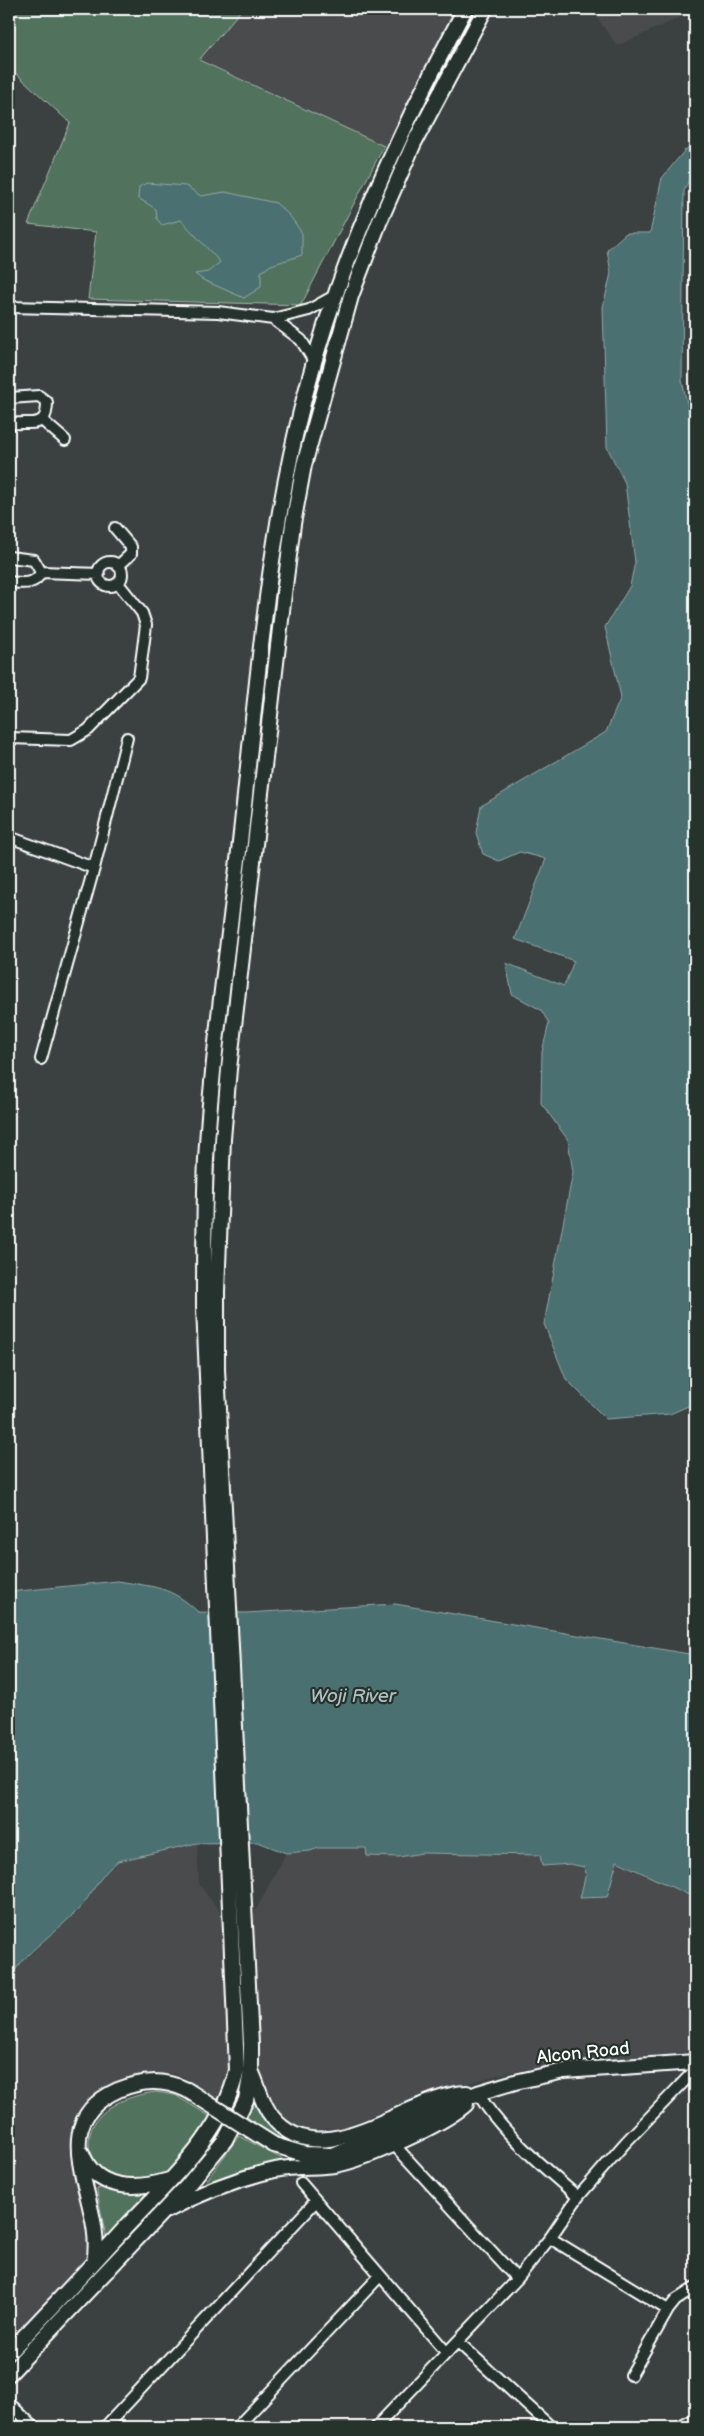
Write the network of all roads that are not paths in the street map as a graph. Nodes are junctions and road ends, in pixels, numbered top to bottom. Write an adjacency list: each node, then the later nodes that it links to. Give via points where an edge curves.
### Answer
1 (465, 9): 3 (main road, via 400,137 356,235)
2 (485, 9): 23 (main road, via 414,143 351,296 319,405 293,524 223,1138 217,1291)
3 (334, 296): 5 (street, via 309,310); 6 (main road)
4 (9, 307): 5 (street, via 218,312)
5 (273, 319): 6 (street, via 301,340)
6 (314, 361): 23 (main road, via 278,524 214,1071 207,1156 204,1307)
7 (9, 398): 8 (street, via 39,396 47,402)
8 (43, 421): 9 (street, via 37,424); 10 (street)
9 (9, 422)
10 (65, 440)
11 (115, 528): 13 (street, via 131,547 131,554)
12 (9, 557): 14 (street, via 34,560)
13 (118, 566): 15 (street, via 106,563); 17 (street, via 122,574)
14 (41, 572): 15 (street); 16 (street, via 29,583)
15 (98, 574): 17 (street, via 105,585)
16 (9, 582)
17 (118, 583): 18 (street, via 142,613 146,625 140,678 88,730 71,740)
18 (9, 738)
19 (127, 738): 21 (street)
20 (9, 837): 21 (street)
21 (94, 868): 22 (street)
22 (41, 1059)
23 (222, 1583): 24 (main road)
24 (238, 1923): 27 (main road); 31 (main road, via 237,2070 234,2085 203,2140)
25 (695, 2062): 28 (main road, Alcon Road, via 564,2071)
26 (695, 2070): 33 (street)
27 (251, 2071): 28 (main road, via 272,2118 288,2132 303,2137 350,2135 449,2095); 35 (main road, via 246,2100 225,2140)
28 (478, 2093): 29 (main road, bridge, via 363,2144 331,2154 304,2154 274,2145 187,2090 155,2081 103,2098 84,2118); 33 (street, via 485,2106 538,2162); 35 (main road, via 445,2120 354,2160 322,2166 287,2167 254,2175)
29 (78, 2142): 31 (main road, via 90,2169 107,2183 144,2186); 37 (main road, via 79,2165 95,2227)
30 (398, 2149): 39 (street)
31 (170, 2180): 37 (main road)
32 (301, 2183): 34 (street)
33 (578, 2197): 36 (street)
34 (316, 2201): 38 (street); 51 (street)
35 (156, 2216): 45 (main road)
36 (550, 2238): 39 (street); 41 (street)
37 (94, 2262): 43 (main road)
38 (379, 2276): 44 (street); 52 (street)
39 (517, 2279): 42 (street)
40 (695, 2288): 41 (street, via 676,2300)
41 (668, 2310): 46 (street)
42 (458, 2342): 44 (street); 53 (street)
43 (9, 2352)
44 (447, 2353): 49 (street)
45 (9, 2374)
46 (631, 2375)
47 (9, 2402): 50 (street)
48 (695, 2419): 54 (street)
49 (379, 2426)
50 (34, 2427)
51 (105, 2427)
52 (237, 2427)
53 (551, 2427)
54 (680, 2427)

